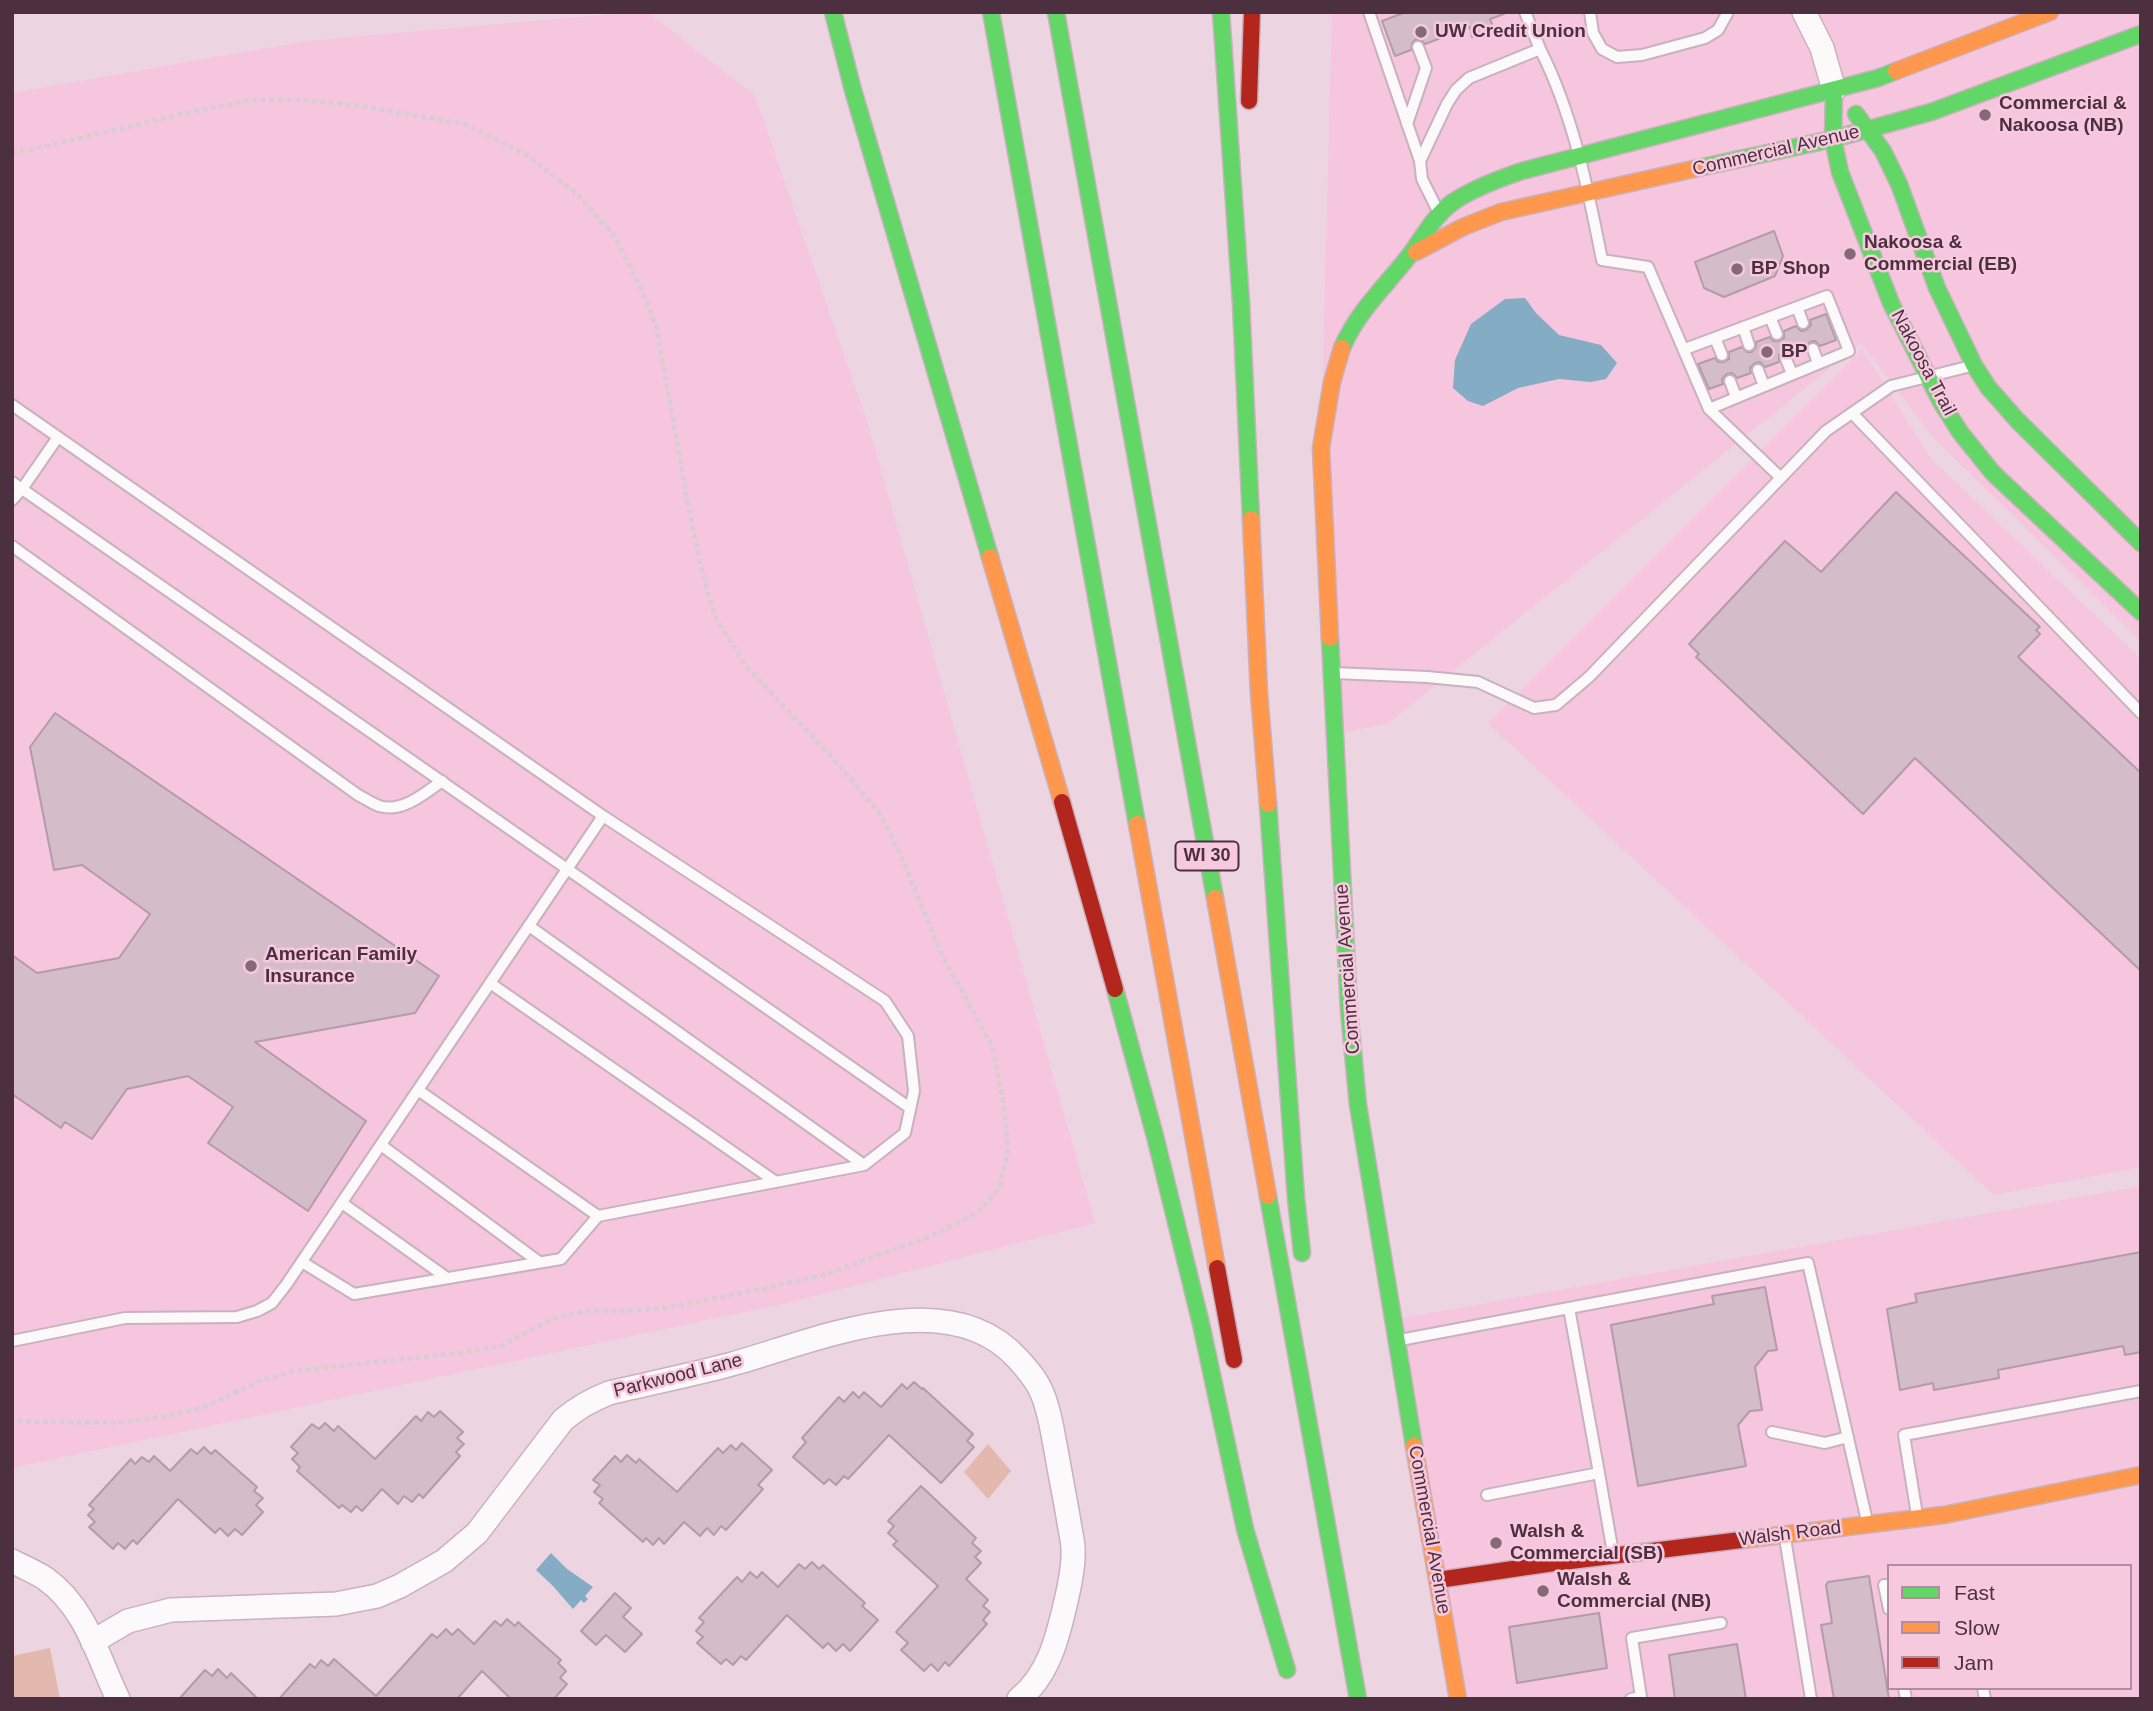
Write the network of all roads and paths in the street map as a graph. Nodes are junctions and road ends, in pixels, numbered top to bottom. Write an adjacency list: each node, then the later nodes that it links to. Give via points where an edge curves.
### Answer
1 (833, 12): 96 (main road, via 1152,1123 1245,1529)
2 (991, 12): 77 (main road, WI 30)
3 (1056, 12): 100 (main road, WI 30)
4 (1221, 12): 26 (main road)
5 (1252, 12): 16 (main road)
6 (1369, 12): 17 (lane)
7 (1525, 12): 14 (lane)
8 (1590, 12): 9 (lane, via 1593,33 1602,49 1617,57 1705,38 1718,30)
9 (1728, 12)
10 (1804, 12): 15 (street, Nakoosa Trail, via 1822,48)
11 (2050, 12): 15 (main road, Commercial Avenue, via 1890,74)
12 (2141, 34): 18 (main road, Commercial Avenue, via 1981,95)
13 (1418, 47): 17 (lane, via 1426,68)
14 (1540, 49): 21 (lane, via 1556,81); 22 (lane, via 1469,78 1447,104)
15 (1834, 90): 18 (main road, Nakoosa Trail); 19 (main road, Nakoosa Trail); 21 (main road, Commercial Avenue)
16 (1249, 117)
17 (1407, 125): 22 (lane)
18 (1868, 129): 19 (main road, Commercial Avenue); 39 (main road, Nakoosa Trail, via 1899,184 1937,288)
19 (1833, 139): 23 (main road, Commercial Avenue); 42 (main road, Nakoosa Trail, via 1840,172 1891,303)
20 (1247, 157): 26 (main road)
21 (1578, 157): 23 (lane); 24 (main road, Commercial Avenue, via 1498,180 1456,200)
22 (1420, 161): 24 (lane, via 1422,179)
23 (1588, 191): 25 (main road, Commercial Avenue, via 1484,218); 34 (lane, via 1602,260 1648,267)
24 (1439, 214): 25 (main road, Commercial Avenue)
25 (1409, 256): 56 (main road, Commercial Avenue, via 1371,299 1343,346 1334,377 1321,448)
26 (1241, 303): 72 (main road, via 1259,693)
27 (1797, 307): 28 (lane); 29 (lane); 38 (lane, via 1827,296 1849,351)
28 (1770, 317): 30 (lane); 31 (lane)
29 (1803, 323)
30 (1743, 327): 32 (lane); 33 (lane)
31 (1777, 334)
32 (1715, 338): 34 (lane); 36 (lane)
33 (1749, 345)
34 (1685, 349): 47 (lane)
35 (1812, 349): 38 (lane)
36 (1722, 355)
37 (1786, 359): 41 (lane)
38 (1818, 363): 41 (lane)
39 (1974, 365): 42 (lane); 53 (main road, Nakoosa Trail, via 2017,420)
40 (1758, 370): 44 (lane)
41 (1792, 374): 44 (lane)
42 (1928, 378): 48 (lane, via 1891,386); 55 (main road, Nakoosa Trail, via 1960,432 1993,473)
43 (1730, 381): 45 (lane)
44 (1764, 386): 45 (lane)
45 (1736, 397): 47 (lane)
46 (12, 405): 49 (lane)
47 (1709, 409): 50 (lane)
48 (1852, 413): 50 (lane, via 1826,431); 57 (lane)
49 (58, 437): 51 (lane); 59 (lane)
50 (1781, 478): 56 (lane, via 1589,677 1556,705 1534,708 1478,681)
51 (17, 486): 52 (lane); 58 (lane)
52 (12, 500)
53 (2141, 542)
54 (12, 546): 58 (lane, via 358,795 380,806 401,806)
55 (2141, 612)
56 (1331, 673): 76 (main road, Commercial Avenue, via 1352,1037)
57 (2141, 713)
58 (442, 781): 60 (lane)
59 (603, 816): 60 (lane); 64 (lane, via 885,1001 908,1036 914,1091)
60 (568, 868): 61 (lane); 64 (lane)
61 (529, 926): 62 (lane); 66 (lane)
62 (490, 983): 63 (lane); 67 (lane)
63 (418, 1090): 65 (lane); 69 (lane)
64 (910, 1108): 66 (lane, via 905,1133)
65 (380, 1145): 68 (lane); 71 (lane)
66 (863, 1165): 67 (lane)
67 (776, 1182): 69 (lane)
68 (342, 1203): 70 (lane); 73 (lane)
69 (598, 1216): 71 (lane, via 561,1259)
70 (302, 1262): 73 (lane, via 354,1294); 75 (lane, via 272,1303 237,1317 125,1318)
71 (539, 1262): 73 (lane)
72 (1304, 1264)
73 (447, 1278)
74 (1569, 1308): 76 (lane); 81 (lane, via 1808,1263); 82 (lane)
75 (12, 1341)
76 (1396, 1341): 91 (main road, Commercial Avenue)
77 (1238, 1379)
78 (2141, 1391): 85 (lane, via 1904,1435)
79 (1320, 1399): 100 (main road)
80 (1772, 1432): 81 (lane, via 1825,1443)
81 (1848, 1437): 86 (lane)
82 (1599, 1473): 84 (lane); 89 (lane)
83 (2141, 1475): 85 (main road, Walsh Road)
84 (1487, 1495)
85 (1918, 1519): 86 (main road, Walsh Road)
86 (1868, 1525): 87 (main road, Walsh Road)
87 (1785, 1535): 89 (main road, Walsh Road); 103 (lane)
88 (1267, 1551): 96 (main road)
89 (1613, 1556): 91 (main road, Walsh Road)
90 (12, 1561): 95 (street, via 46,1579 64,1596 84,1621)
91 (1438, 1580): 101 (main road, Commercial Avenue)
92 (1887, 1585): 93 (lane)
93 (1887, 1599)
94 (1721, 1623): 102 (lane, via 1632,1638 1641,1697)
95 (93, 1643): 98 (street); 99 (street, Parkwood Lane, via 128,1622 171,1611 336,1604 389,1591 444,1561 477,1532 563,1420 591,1400 829,1334 913,1321 966,1326 990,1335 1029,1371 1050,1419 1073,1548 1072,1576 1046,1663)
96 (1287, 1670): 97 (main road)
97 (1290, 1689)
98 (118, 1699)
99 (1019, 1699)
100 (1359, 1699)
101 (1458, 1699)
102 (1631, 1699)
103 (1811, 1699)

